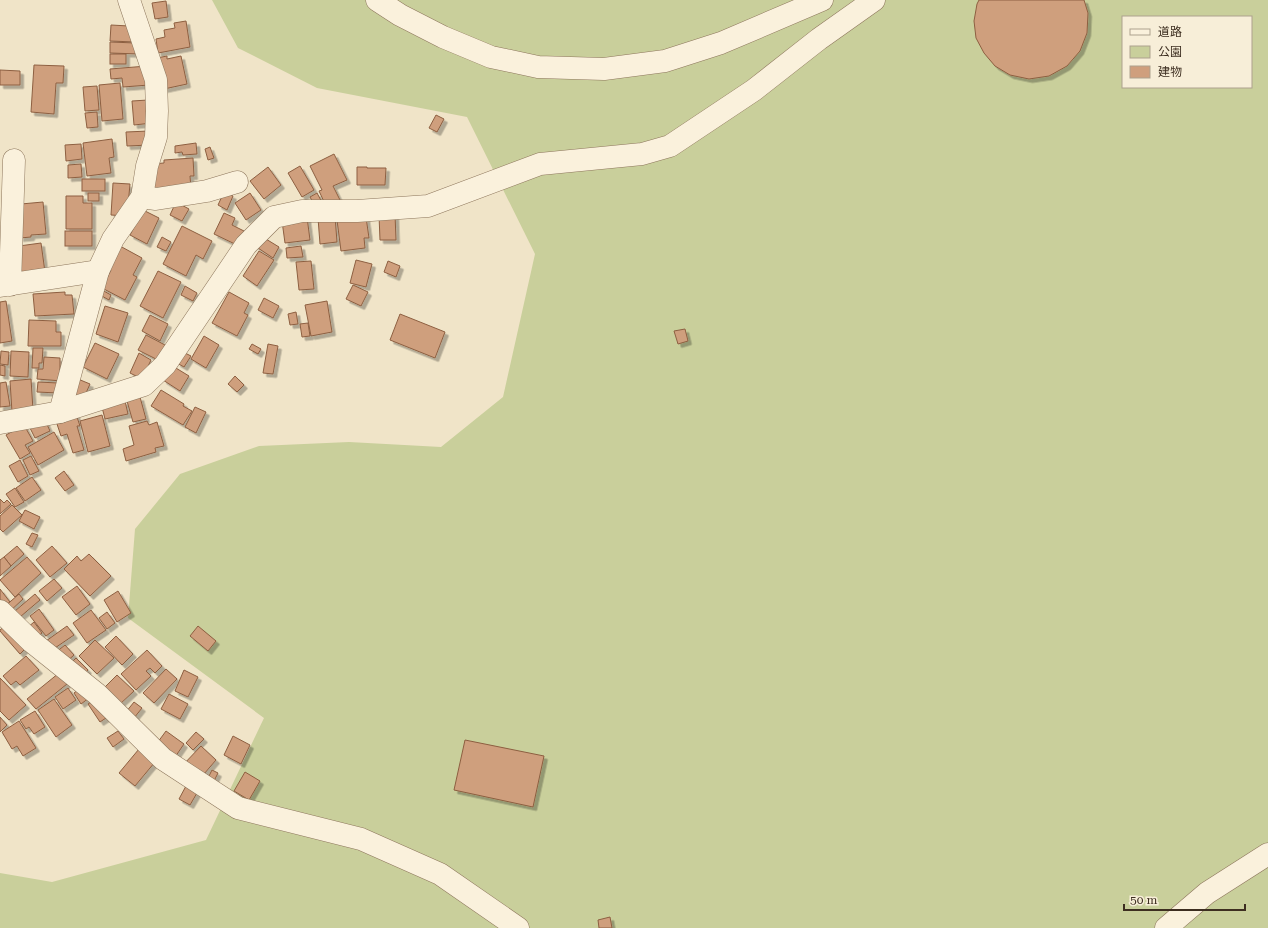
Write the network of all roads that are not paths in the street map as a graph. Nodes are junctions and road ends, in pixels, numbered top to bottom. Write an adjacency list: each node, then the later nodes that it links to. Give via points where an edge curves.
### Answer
1 (129, 0): 7 (street, via 156,80 156,137 147,166)
2 (377, 0): 3 (street, via 442,37 491,57 538,67 604,69 664,61 721,43)
3 (822, 0)
4 (874, 0): 10 (street, via 754,90 670,146 642,154 540,164 428,206 357,211 302,211 274,217 246,245 165,365 144,385)
5 (14, 160): 9 (street)
6 (236, 182): 7 (street, via 206,191 156,199)
7 (142, 197): 8 (street, via 113,239)
8 (98, 271): 9 (street); 10 (street)
9 (5, 286)
10 (60, 412): 11 (street)
11 (0, 422)
12 (0, 611): 14 (street, via 32,642 97,694 163,759 238,808 361,839 440,874)
13 (1268, 854): 15 (street, via 1207,893)
14 (518, 928)
15 (1166, 928)

